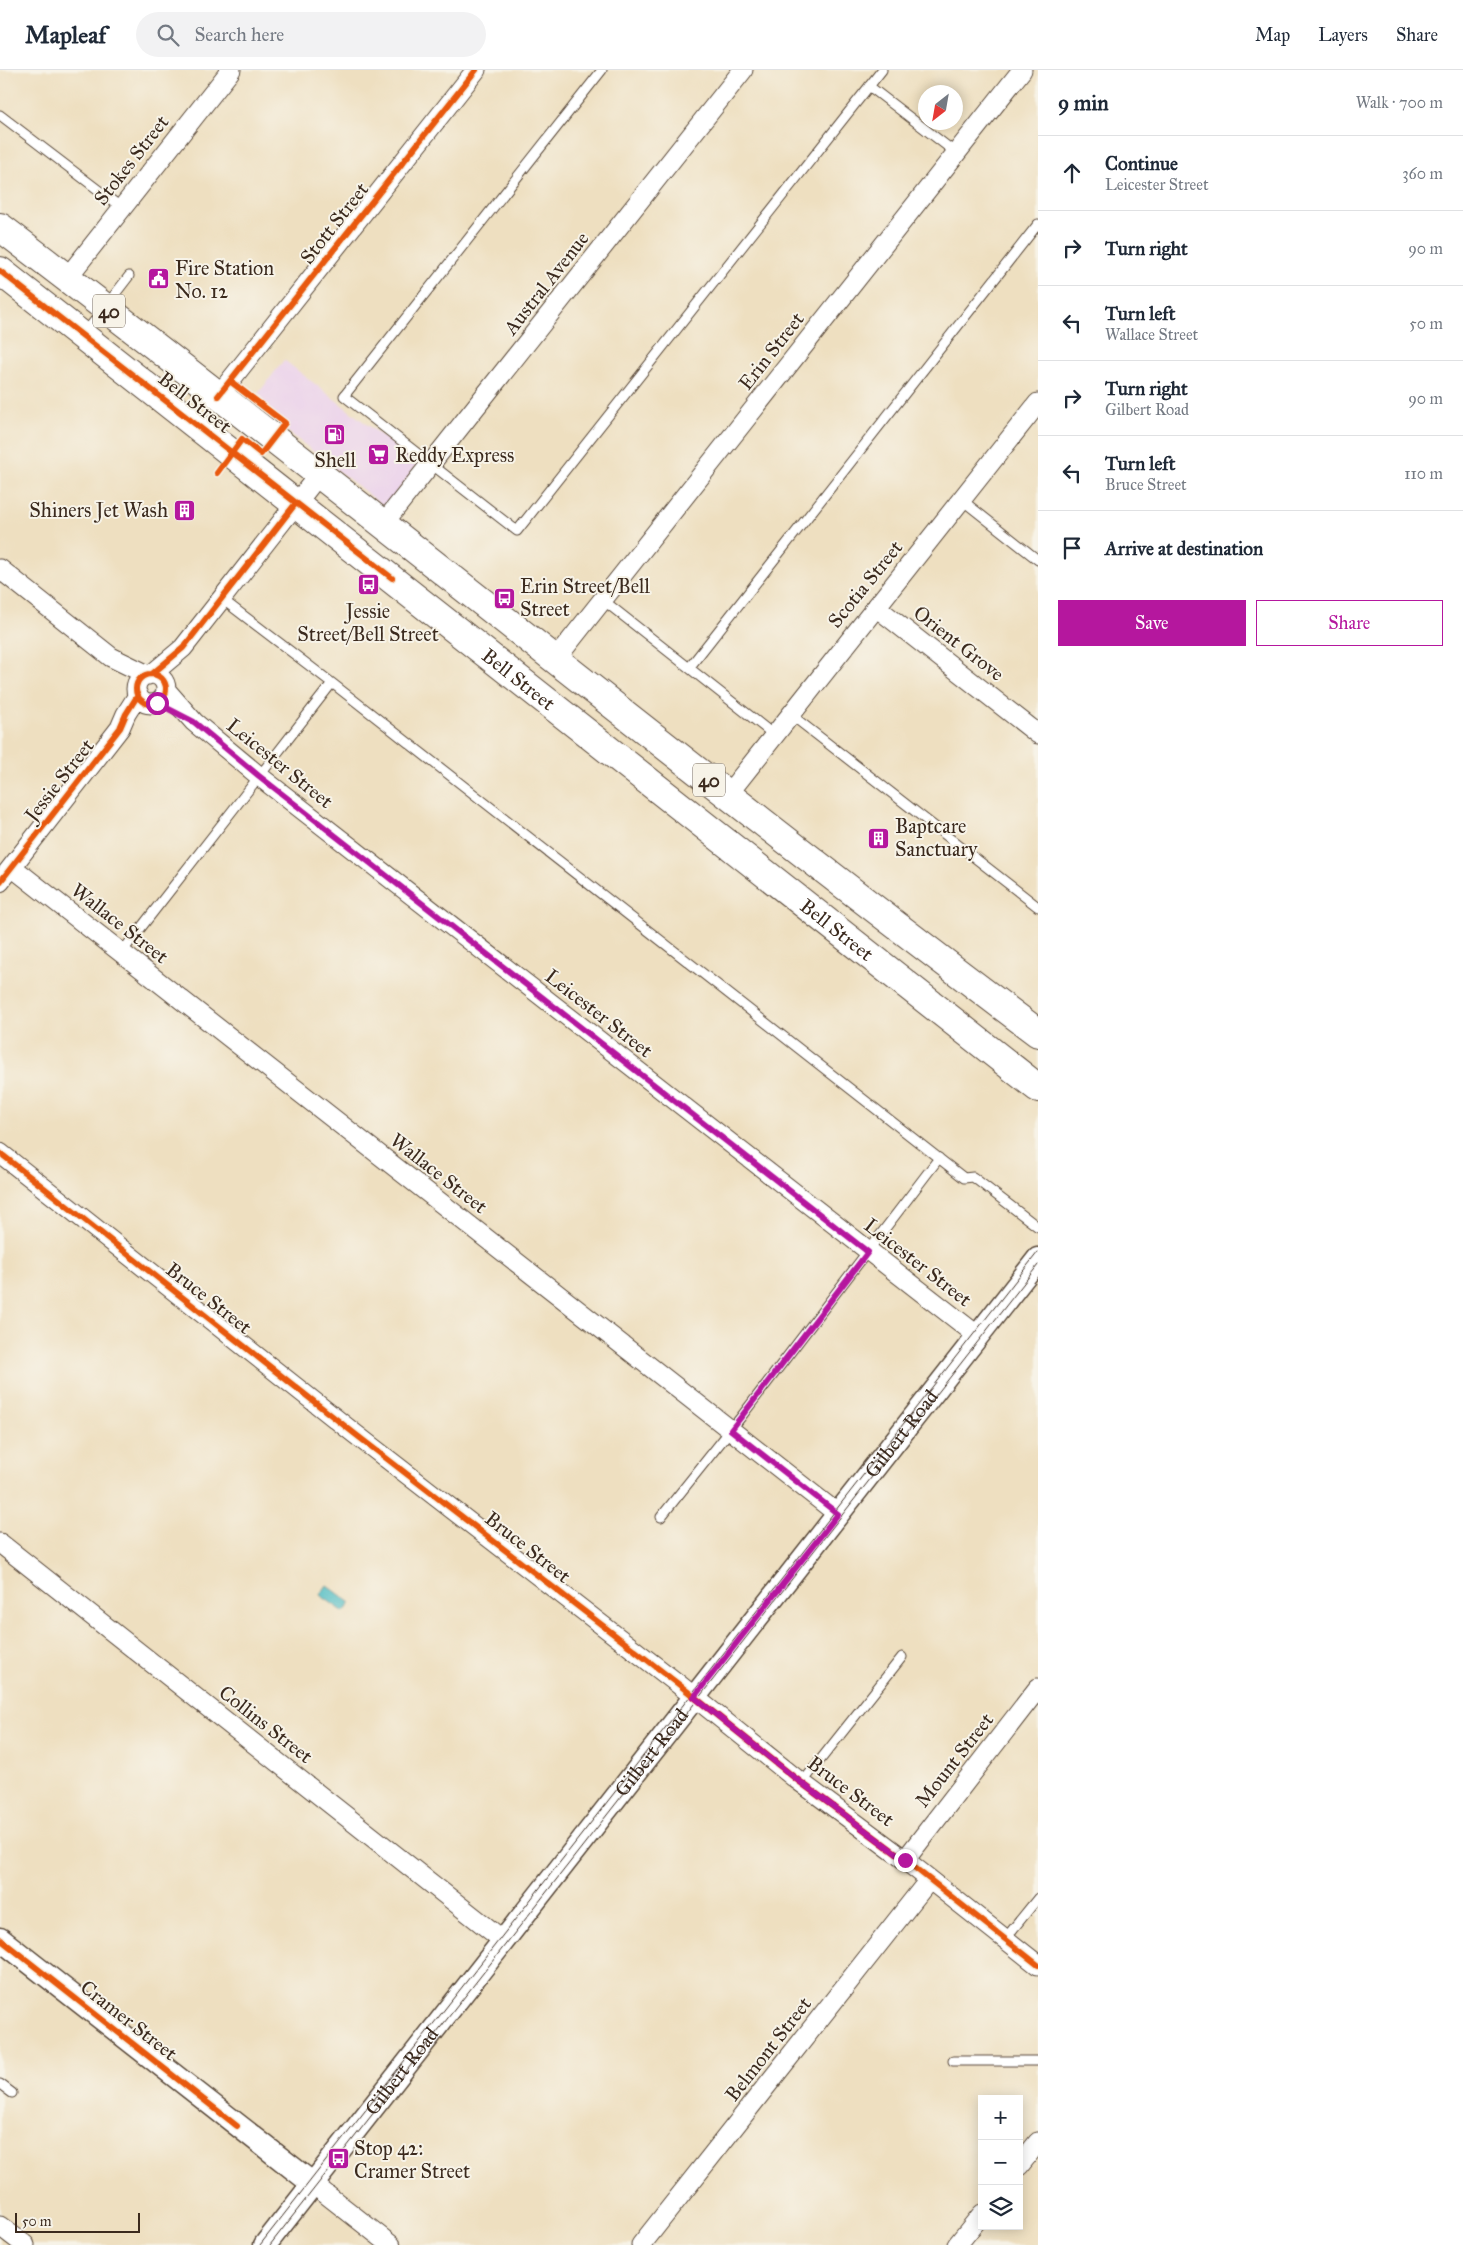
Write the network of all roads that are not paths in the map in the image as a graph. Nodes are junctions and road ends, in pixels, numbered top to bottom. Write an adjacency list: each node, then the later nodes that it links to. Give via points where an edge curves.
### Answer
1 (231, 70): 10 (street, Stokes Street)
2 (476, 70): 18 (street, Stott Street)
3 (602, 70): 20 (lane, via 344,396)
4 (743, 70): 20 (street, Austral Avenue)
5 (882, 70): 7 (lane)
6 (1022, 70): 9 (street, Erin Street)
7 (870, 86): 9 (lane); 20 (lane, via 517,531)
8 (0, 115): 10 (lane)
9 (956, 153): 28 (street, Erin Street)
10 (122, 208): 15 (street, Stokes Street)
11 (1038, 224): 31 (lane)
12 (0, 227): 15 (highway, Bell Street / 40)
13 (0, 271): 17 (highway, Bell Street / 40)
14 (129, 276): 16 (lane)
15 (67, 278): 16 (highway, Bell Street / 40)
16 (104, 308): 17 (lane); 18 (highway, Bell Street / 40)
17 (83, 335): 23 (highway, Bell Street / 40)
18 (218, 396): 21 (highway, Bell Street / 40)
19 (1038, 403): 22 (street, Scotia Street)
20 (431, 464): 24 (street, Austral Avenue)
21 (320, 473): 23 (street, Jessie Street); 24 (highway, Bell Street / 40)
22 (962, 500): 25 (lane); 29 (street, Scotia Street)
23 (296, 503): 27 (street, Jessie Street); 44 (highway, Bell Street / 40)
24 (383, 524): 30 (highway, Bell Street / 40)
25 (1038, 560)
26 (0, 569): 33 (street, Leicester Street)
27 (222, 599): 32 (lane); 33 (street, Jessie Street)
28 (602, 600): 30 (street, Erin Street); 31 (lane)
29 (876, 607): 34 (street, Scotia Street); 35 (street, Orient Grove)
30 (555, 660): 38 (highway, Bell Street / 40)
31 (689, 668): 36 (lane)
32 (332, 683): 37 (lane); 46 (lane)
33 (152, 689): 37 (street, Leicester Street); 39 (street, Jessie Street, via 126,714 120,728)
34 (790, 714): 36 (street, Scotia Street); 41 (lane)
35 (1038, 734)
36 (774, 735): 38 (street, Scotia Street)
37 (259, 776): 42 (lane); 48 (street, Leicester Street)
38 (728, 794): 43 (highway, Bell Street / 40)
39 (12, 867): 40 (street, Jessie Street); 42 (street, Wallace Street)
40 (0, 882)
41 (1038, 907)
42 (122, 952): 51 (street, Wallace Street)
43 (1038, 1033)
44 (1038, 1088)
45 (0, 1153): 57 (street, Bruce Street)
46 (940, 1158): 47 (lane, via 964,1178 973,1177); 48 (lane)
47 (1038, 1227)
48 (868, 1252): 50 (street, Leicester Street); 51 (lane)
49 (1036, 1264): 50 (street, Gilbert Road)
50 (978, 1336): 52 (street, Gilbert Road)
51 (731, 1430): 52 (street, Wallace Street); 53 (lane)
52 (838, 1514): 57 (street, Gilbert Road)
53 (661, 1516)
54 (0, 1543): 64 (street, Collins Street)
55 (902, 1657): 58 (lane)
56 (1038, 1688): 59 (street, Mount Street)
57 (694, 1697): 58 (street, Bruce Street); 64 (street, Gilbert Road)
58 (802, 1783): 59 (street, Bruce Street)
59 (905, 1860): 60 (street, Bruce Street)
60 (929, 1880): 63 (street, Bruce Street); 78 (street, Belmont Street)
61 (1038, 1898): 63 (lane)
62 (0, 1939): 72 (street, Cramer Street)
63 (1004, 1939): 65 (street, Bruce Street)
64 (504, 1941): 72 (street, Gilbert Road)
65 (1038, 1965)
66 (953, 2061): 67 (lane)
67 (1038, 2061)
68 (0, 2084): 69 (lane)
69 (12, 2094)
70 (1038, 2142): 71 (street)
71 (1023, 2161)
72 (313, 2184): 76 (street, Gilbert Road); 77 (street, Cramer Street)
73 (978, 2219): 79 (street)
74 (0, 2226): 75 (street)
75 (25, 2245)
76 (265, 2245)
77 (391, 2245)
78 (641, 2245)
79 (957, 2245)

